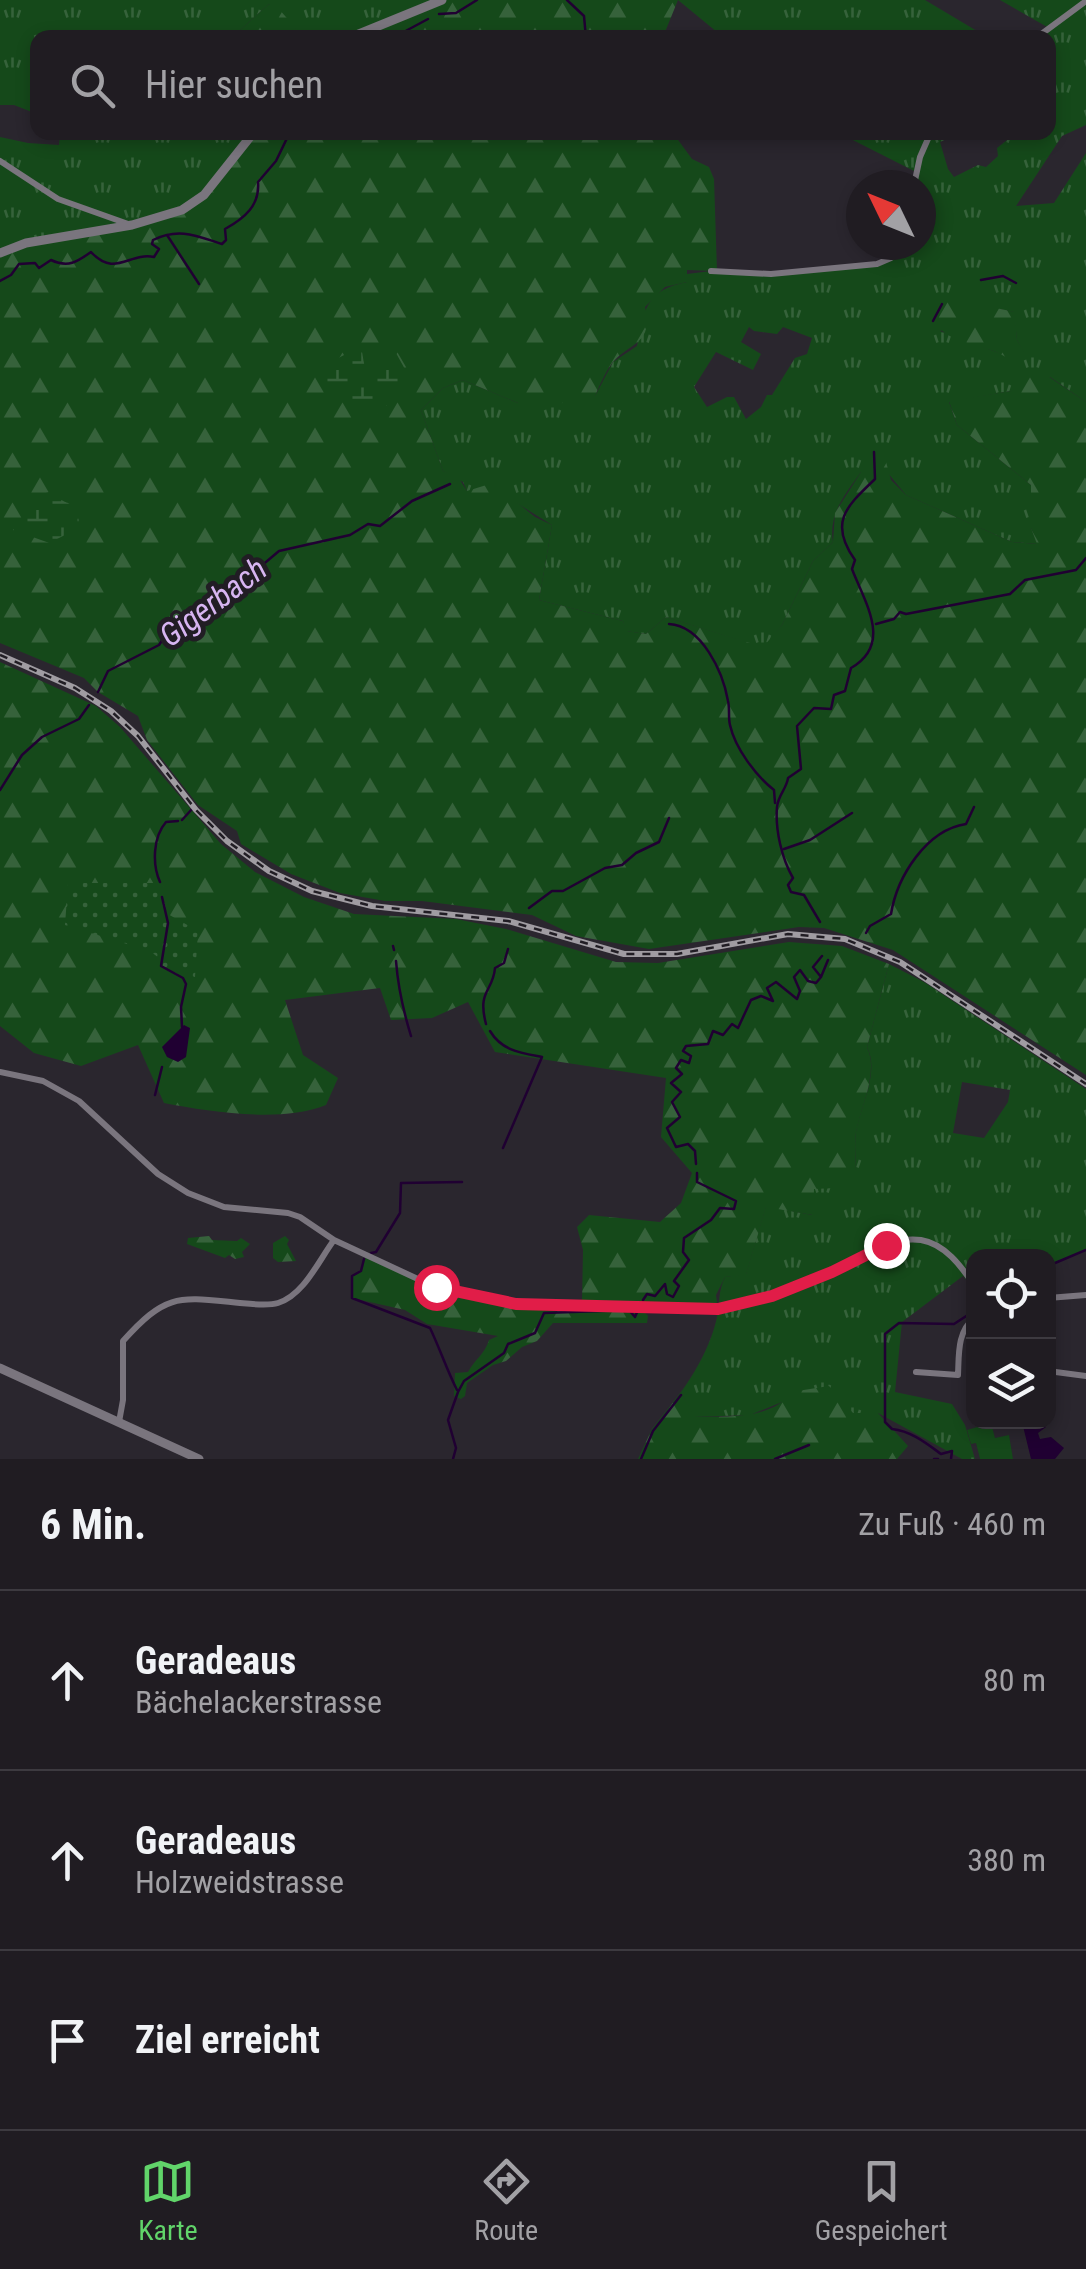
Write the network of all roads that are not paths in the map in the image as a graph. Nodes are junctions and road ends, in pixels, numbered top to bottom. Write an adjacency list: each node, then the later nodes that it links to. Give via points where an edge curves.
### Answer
1 (442, 0): 3 (street)
2 (1086, 1): 4 (street)
3 (368, 30)
4 (1047, 30)
5 (248, 140): 9 (street, via 195,203)
6 (927, 140): 8 (street)
7 (0, 160): 9 (street, via 58,198)
8 (917, 170)
9 (132, 226): 10 (street)
10 (0, 253)
11 (886, 260): 12 (street, via 771,274)
12 (711, 271)
13 (0, 1072): 14 (street, via 43,1081 79,1101 188,1193 224,1206 288,1213)
14 (334, 1240): 15 (street, via 436,1287 516,1304 728,1308 813,1280 886,1245 915,1240 941,1248); 23 (street, via 302,1285 278,1304 188,1297 142,1321 123,1341)
15 (966, 1273)
16 (1086, 1295): 17 (street)
17 (1056, 1297)
18 (966, 1324): 20 (street, via 958,1375)
19 (0, 1368): 23 (street)
20 (916, 1372)
21 (1056, 1372): 22 (street)
22 (1086, 1376)
23 (120, 1422): 24 (street)
24 (199, 1459)

